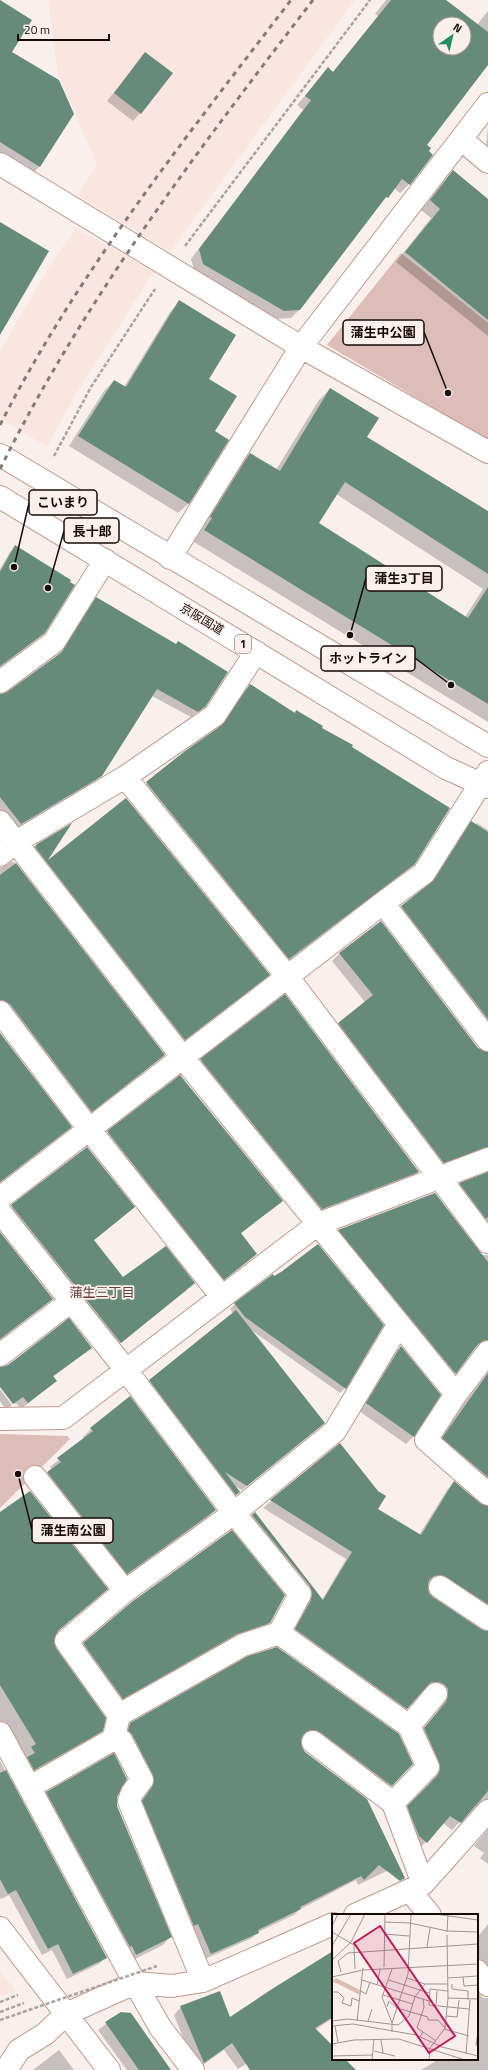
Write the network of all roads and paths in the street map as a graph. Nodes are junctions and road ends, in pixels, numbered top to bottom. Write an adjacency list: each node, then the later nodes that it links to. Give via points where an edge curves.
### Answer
1 (370, 0): 6 (path)
2 (488, 104): 3 (main road)
3 (461, 139): 4 (main road); 7 (main road)
4 (488, 162)
5 (0, 164): 6 (main road)
6 (170, 266): 7 (main road); 10 (path, via 91,387)
7 (301, 347): 8 (main road); 12 (main road)
8 (488, 452)
9 (0, 455): 12 (main road)
10 (52, 459)
11 (0, 497): 13 (main road, 京阪国道 / 1)
12 (170, 558): 16 (main road)
13 (105, 560): 14 (main road, 京阪国道 / 1); 15 (main road, via 54,642)
14 (256, 652): 17 (main road, via 214,715); 18 (main road, 京阪国道 / 1, via 446,768)
15 (0, 682)
16 (488, 746)
17 (124, 777): 20 (main road); 22 (main road)
18 (485, 781): 21 (main road, via 424,873)
19 (0, 822): 20 (main road)
20 (8, 848): 25 (main road)
21 (383, 902): 22 (main road); 24 (main road)
22 (287, 976): 25 (main road); 28 (main road)
23 (0, 1012): 26 (main road)
24 (488, 1040)
25 (183, 1058): 26 (main road); 31 (main road)
26 (89, 1129): 29 (main road); 33 (main road)
27 (488, 1159): 28 (main road)
28 (440, 1178): 31 (main road); 32 (main road)
29 (0, 1198)
30 (0, 1212): 34 (main road)
31 (318, 1224): 33 (main road); 35 (main road)
32 (488, 1242)
33 (222, 1297): 38 (main road)
34 (71, 1301): 37 (main road); 38 (main road)
35 (399, 1324): 39 (main road); 43 (main road, via 335,1431)
36 (488, 1352): 39 (main road)
37 (0, 1355)
38 (126, 1370): 40 (main road, via 63,1418); 43 (main road)
39 (456, 1394): 42 (main road, via 426,1440)
40 (0, 1419)
41 (34, 1477): 45 (main road)
42 (488, 1494)
43 (234, 1513): 45 (main road); 47 (main road, via 300,1594)
44 (440, 1587): 46 (main road)
45 (125, 1591): 49 (main road, via 66,1641)
46 (488, 1619)
47 (279, 1633): 49 (main road, via 243,1645); 50 (main road)
48 (436, 1694): 50 (main road)
49 (119, 1715): 52 (main road)
50 (409, 1726): 55 (main road, via 428,1767)
51 (0, 1733): 54 (main road)
52 (114, 1736): 54 (main road, via 110,1741); 64 (main road, via 121,1740 142,1780 129,1801)
53 (313, 1742): 55 (main road)
54 (30, 1787): 65 (main road)
55 (393, 1803): 57 (main road)
56 (488, 1811): 57 (main road)
57 (416, 1887): 58 (main road); 59 (main road)
58 (357, 1914)
59 (430, 1914)
60 (332, 1924): 64 (main road)
61 (0, 1928): 71 (main road)
62 (156, 1966): 72 (path, bridge)
63 (478, 1972): 66 (main road)
64 (203, 1981): 65 (main road, via 172,1986)
65 (135, 1984): 71 (main road); 75 (main road, via 160,2027)
66 (488, 1985)
67 (24, 1993): 68 (path)
68 (0, 2002)
69 (24, 2003): 70 (path)
70 (0, 2012)
71 (66, 2014): 73 (main road, via 45,2034 19,2050); 74 (main road)
72 (0, 2020)
73 (6, 2070)
74 (109, 2070)
75 (193, 2070)

